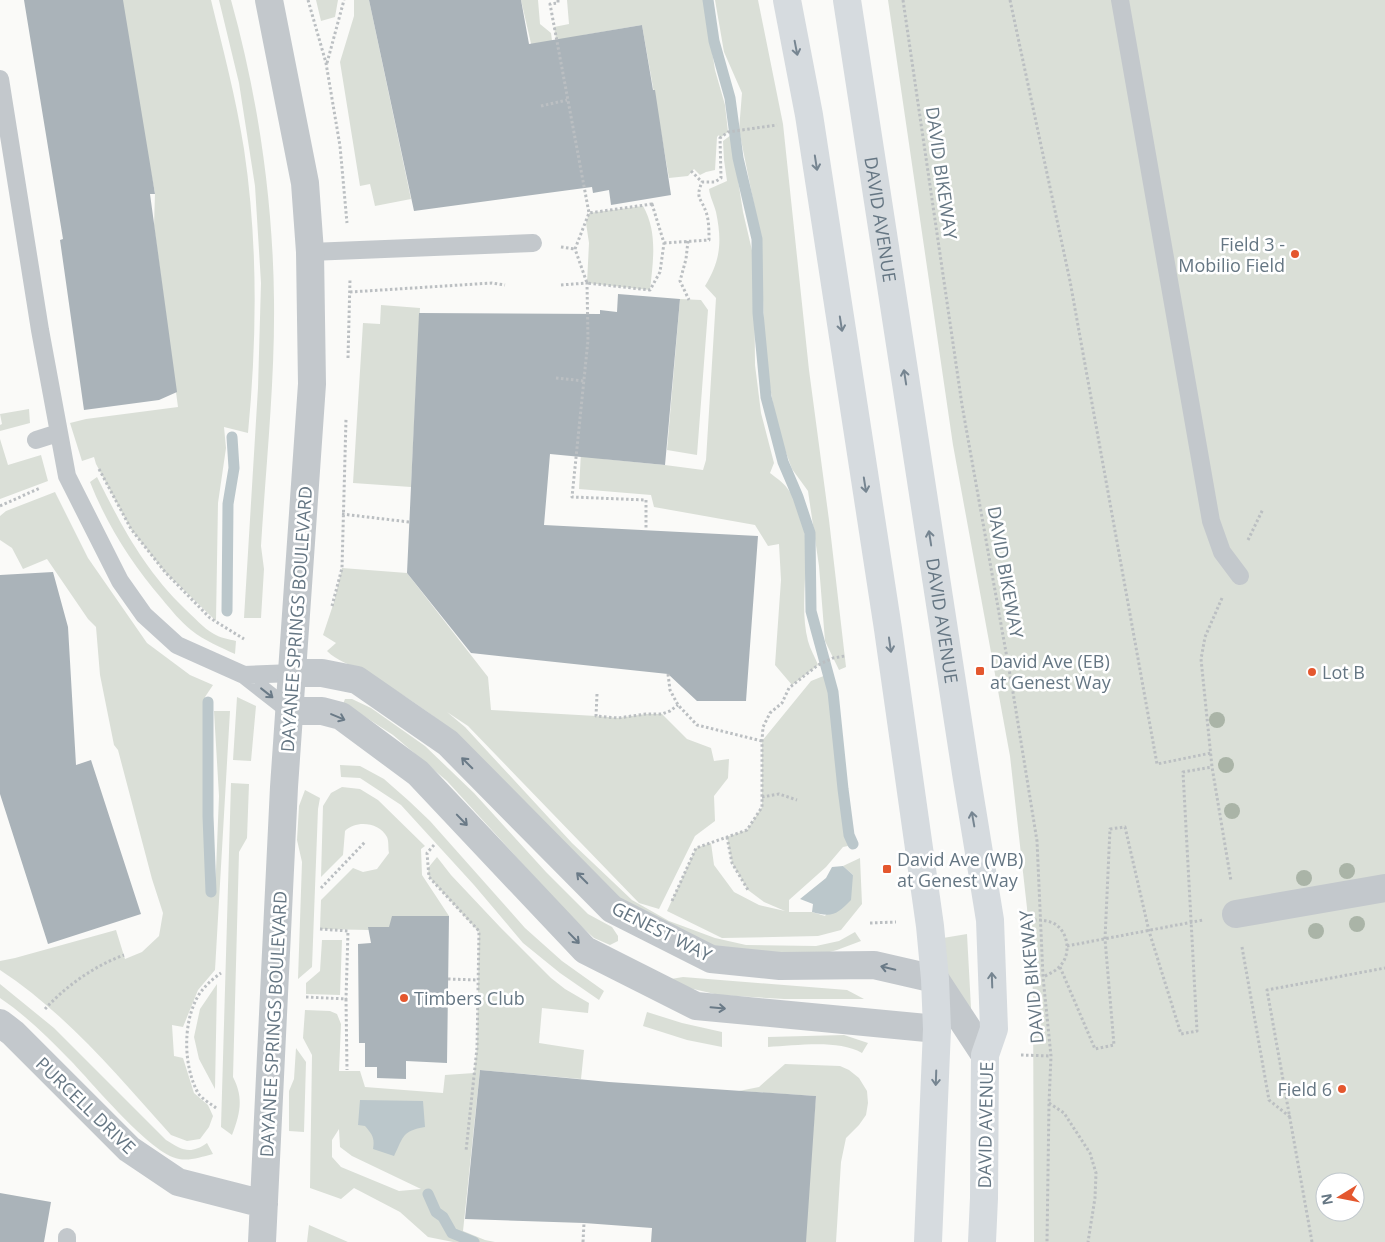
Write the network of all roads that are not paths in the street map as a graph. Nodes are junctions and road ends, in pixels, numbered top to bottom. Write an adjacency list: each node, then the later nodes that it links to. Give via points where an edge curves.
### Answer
1 (269, 0): 7 (street, DAYANEE SPRINGS BOULEVARD, via 304,183)
2 (787, 0): 16 (main road, one-way to 16, via 809,115 888,629)
3 (847, 0): 19 (main road, DAVID AVENUE, one-way to 3, via 994,1029 990,920)
4 (1120, 0): 10 (lane, via 1212,522 1222,552)
5 (0, 79): 8 (lane)
6 (533, 243): 7 (lane)
7 (310, 252): 11 (street, DAYANEE SPRINGS BOULEVARD, via 312,384)
8 (58, 433): 9 (lane); 12 (lane, via 67,476 120,581 144,615 177,645)
9 (36, 440)
10 (1237, 572)
11 (293, 673): 12 (lane); 13 (street, DAYANEE SPRINGS BOULEVARD); 16 (street, GENEST WAY, one-way to 11, via 874,965 780,966 711,959 612,909 448,743 357,680 322,673)
12 (244, 674): 13 (lane, one-way to 13)
13 (290, 711): 18 (street, one-way to 18, via 322,711 341,716 418,773 586,950 696,1006); 20 (street, DAYANEE SPRINGS BOULEVARD)
14 (1385, 888): 15 (street)
15 (1236, 914)
16 (935, 979): 18 (main road); 19 (street)
17 (0, 1023): 20 (street, PURCELL DRIVE, via 129,1149 178,1182)
18 (937, 1029): 22 (main road, one-way to 22)
19 (985, 1055): 23 (main road, DAVID AVENUE)
20 (264, 1204): 21 (street, DAYANEE SPRINGS BOULEVARD)
21 (262, 1242)
22 (928, 1242)
23 (982, 1242)

